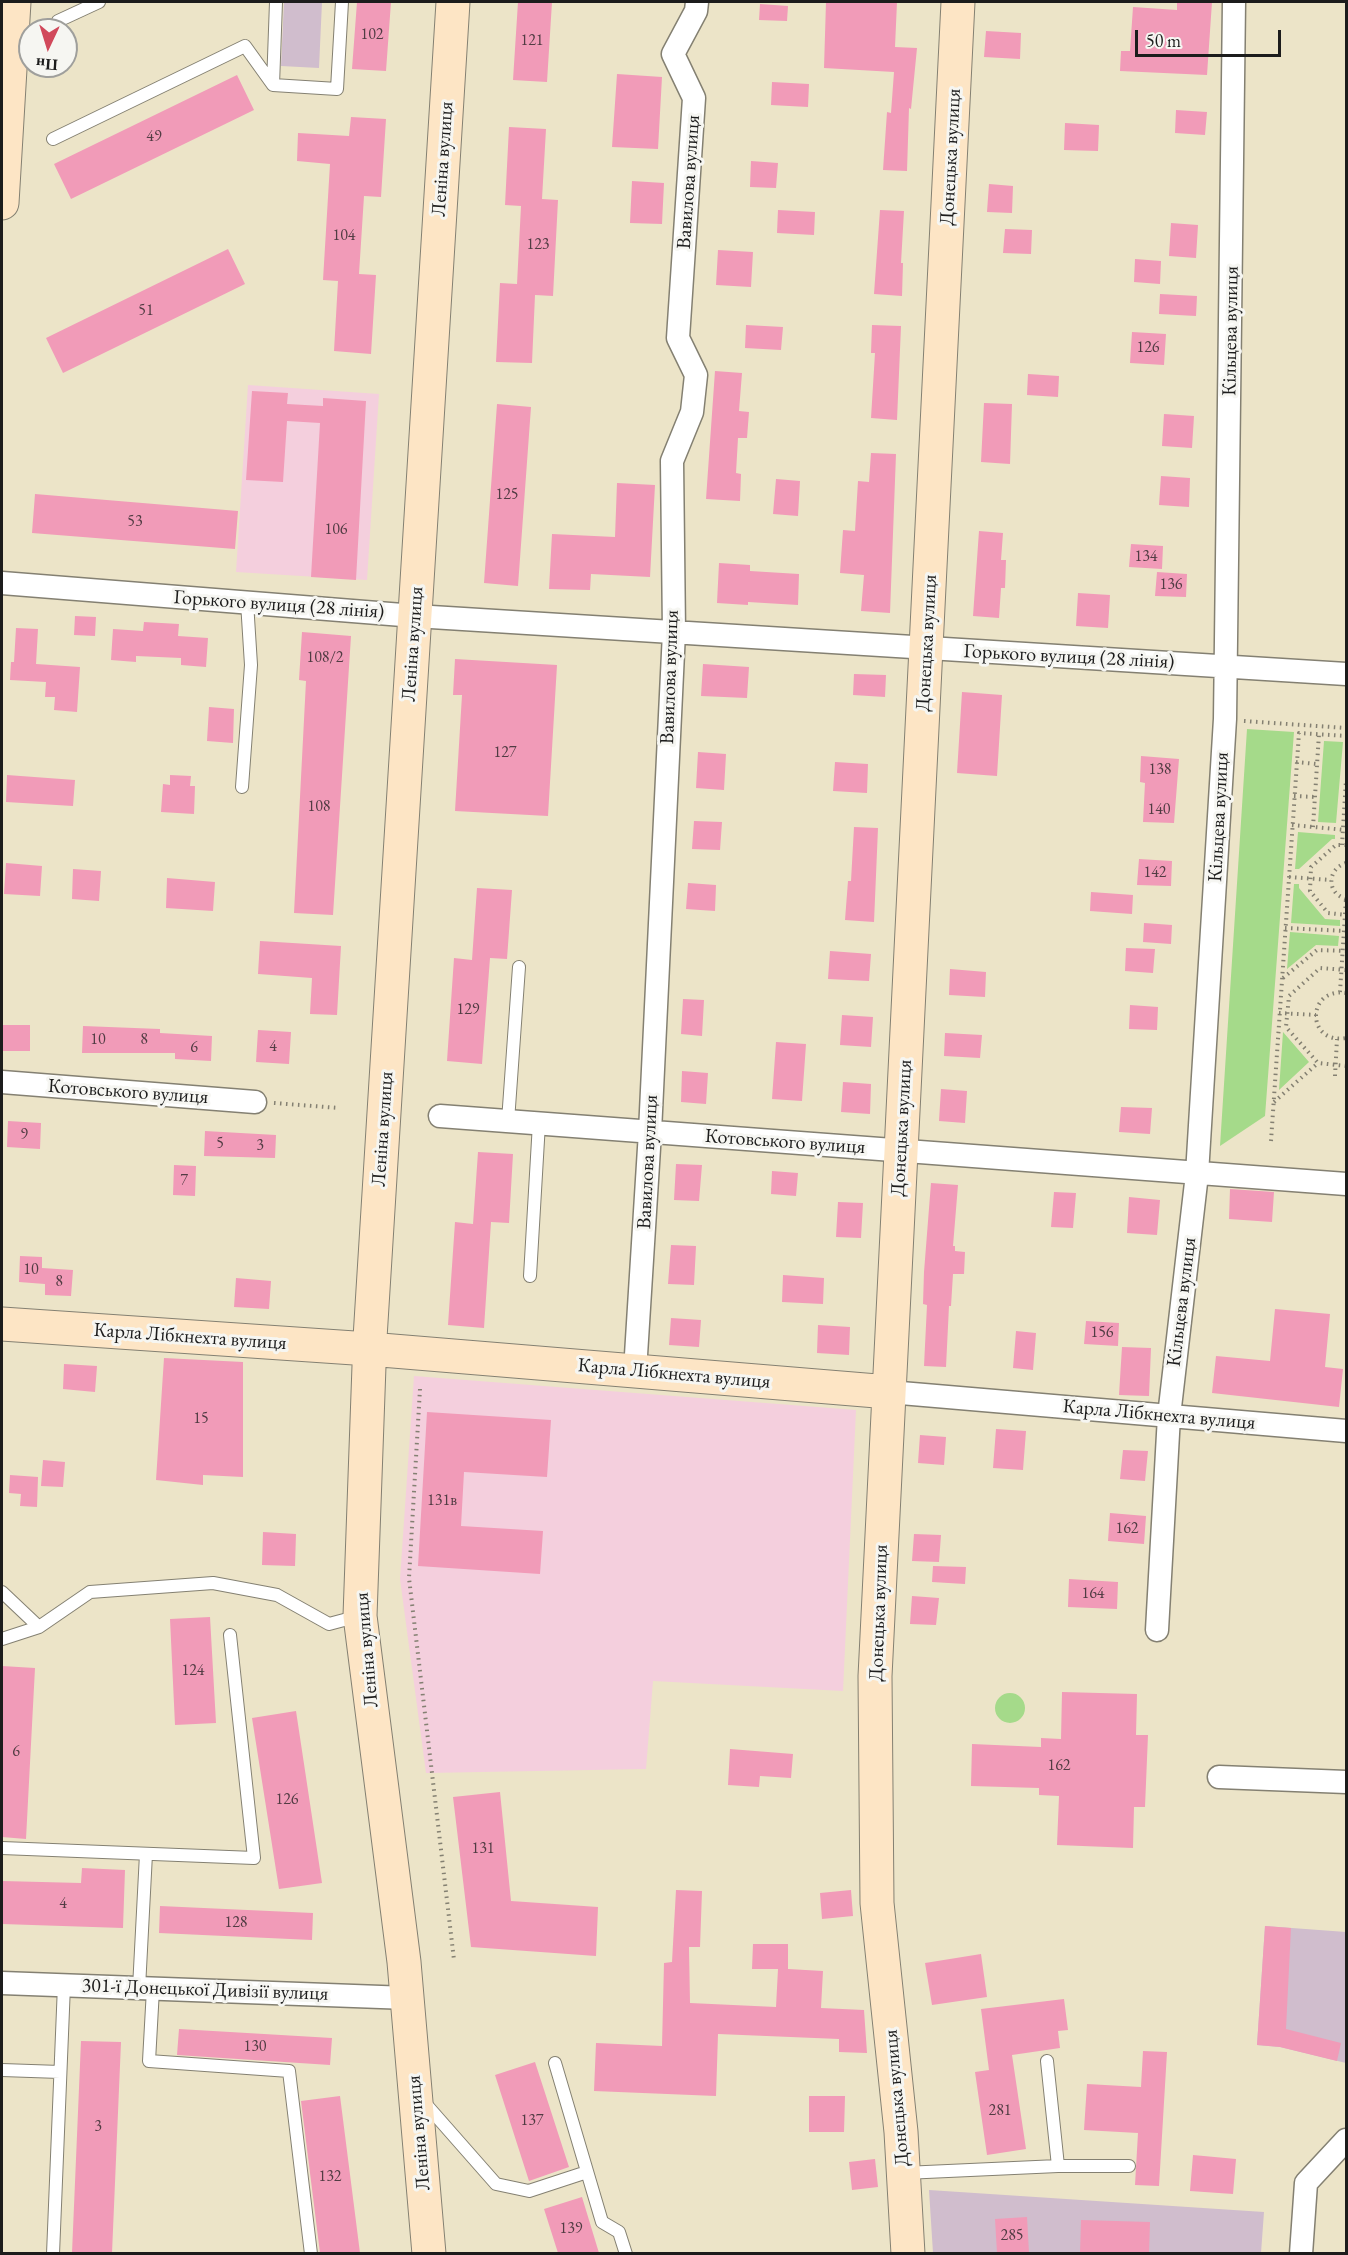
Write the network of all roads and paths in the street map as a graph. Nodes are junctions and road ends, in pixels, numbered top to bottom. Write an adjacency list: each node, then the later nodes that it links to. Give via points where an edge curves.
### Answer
1 (14, 2): 10 (street)
2 (99, 2): 9 (lane)
3 (276, 2): 11 (lane)
4 (342, 2): 11 (lane, via 337,89)
5 (453, 2): 16 (street, Леніна вулиця)
6 (697, 2): 17 (street, Вавилова вулиця, via 673,54 694,98 678,338 696,375 692,412 672,461)
7 (958, 2): 18 (street, Донецька вулиця)
8 (1234, 2): 19 (street, Кільцева вулиця)
9 (64, 18)
10 (5, 79): 13 (street)
11 (273, 85): 12 (lane, via 245,46)
12 (52, 139)
13 (2, 203)
14 (2, 583): 15 (street, Горького вулиця (28 лiнiя))
15 (247, 602): 16 (street, Горького вулиця (28 лiнiя)); 28 (lane, via 251,665)
16 (415, 616): 17 (street, Горького вулиця (28 лiнiя)); 73 (street, Леніна вулиця)
17 (674, 632): 18 (street, Горького вулиця (28 лiнiя)); 66 (street, Вавилова вулиця)
18 (926, 649): 19 (street, Горького вулиця (28 лiнiя)); 68 (street, Донецька вулиця)
19 (1227, 667): 20 (street, Горького вулиця (28 лiнiя)); 21 (street, Кільцева вулиця)
20 (1347, 674)
21 (1225, 719): 22 (path); 69 (street, Кільцева вулиця)
22 (1347, 728)
23 (1319, 734): 24 (path); 25 (path, via 1299,733); 26 (path)
24 (1347, 736)
25 (1296, 762): 26 (path); 29 (path)
26 (1317, 764): 30 (path)
27 (1347, 780): 31 (path)
28 (242, 787)
29 (1294, 796): 30 (path); 32 (path)
30 (1315, 797): 33 (path)
31 (1346, 798): 34 (path)
32 (1292, 825): 33 (path); 37 (path)
33 (1312, 827): 34 (path)
34 (1345, 830): 35 (path)
35 (1344, 845): 38 (path, via 1336,845 1311,867)
36 (1347, 863): 39 (path, via 1335,869)
37 (1289, 877): 38 (path); 42 (path)
38 (1311, 879): 39 (path); 41 (path, via 1310,891 1328,913)
39 (1331, 880): 40 (path, via 1333,890)
40 (1346, 898): 41 (path)
41 (1346, 915): 43 (path)
42 (1285, 928): 43 (path); 47 (path)
43 (1346, 931): 44 (path)
44 (1345, 951): 46 (path); 47 (path, via 1317,950)
45 (519, 966): 64 (lane)
46 (1344, 970): 48 (path); 51 (path, via 1320,968 1288,996)
47 (1282, 979): 50 (path)
48 (1340, 992): 49 (path); 52 (path, via 1321,1001)
49 (1347, 993)
50 (1279, 1012): 51 (path); 61 (path)
51 (1287, 1013): 52 (path); 55 (path, via 1286,1027)
52 (1316, 1015): 54 (path, via 1320,1029)
53 (1347, 1038): 54 (path)
54 (1337, 1039): 56 (path)
55 (1318, 1064): 56 (path); 61 (path)
56 (1336, 1065): 57 (path); 58 (path)
57 (1347, 1066)
58 (1335, 1076)
59 (2, 1082): 60 (street, Котовського вулиця)
60 (255, 1102): 62 (path)
61 (1273, 1102): 67 (path)
62 (339, 1108)
63 (440, 1116): 64 (street, Котовського вулиця)
64 (508, 1121): 65 (street, Котовського вулиця)
65 (539, 1124): 66 (street, Котовського вулиця); 71 (lane)
66 (650, 1132): 68 (street, Котовського вулиця); 74 (street, Вавилова вулиця)
67 (1271, 1141)
68 (901, 1151): 69 (street, Котовського вулиця); 76 (street, Донецька вулиця)
69 (1197, 1174): 70 (street, Котовського вулиця); 77 (street, Кільцева вулиця)
70 (1347, 1184)
71 (530, 1276)
72 (2, 1324): 73 (street, Карла Лібкнехта вулиця)
73 (369, 1349): 74 (street, Карла Лібкнехта вулиця); 80 (street, Леніна вулиця)
74 (636, 1371): 76 (street, Карла Лібкнехта вулиця)
75 (420, 1389): 89 (path, via 409,1578)
76 (889, 1392): 77 (street, Карла Лібкнехта вулиця); 103 (street, Донецька вулиця, via 875,1676 877,1903)
77 (1169, 1416): 78 (street, Карла Лібкнехта вулиця); 82 (street, Кільцева вулиця)
78 (1347, 1431)
79 (2, 1592): 81 (lane)
80 (360, 1616): 81 (lane, via 329,1624 277,1595 213,1583 90,1592); 93 (street, Леніна вулиця)
81 (39, 1627): 84 (lane)
82 (1157, 1630)
83 (230, 1635): 88 (lane, via 254,1858)
84 (2, 1639)
85 (1220, 1777): 86 (street)
86 (1347, 1782)
87 (2, 1848): 88 (lane)
88 (146, 1854): 92 (lane)
89 (454, 1960)
90 (2, 1983): 91 (street, 301-ї Донецької Дивізії вулиця)
91 (64, 1985): 92 (street, 301-ї Донецької Дивізії вулиця); 97 (lane)
92 (146, 1989): 93 (street, 301-ї Донецької Дивізії вулиця); 105 (lane, via 149,2061 289,2071)
93 (408, 1998): 98 (street, Леніна вулиця)
94 (1047, 2061): 100 (lane)
95 (555, 2063): 102 (lane)
96 (2, 2070): 97 (lane)
97 (60, 2072): 104 (lane)
98 (416, 2093): 102 (lane, via 496,2184 528,2191); 106 (street, Леніна вулиця)
99 (1347, 2140): 109 (street, via 1306,2183)
100 (1058, 2166): 101 (lane); 103 (lane)
101 (1129, 2166)
102 (587, 2172): 107 (lane, via 602,2222 619,2232)
103 (904, 2174): 108 (street, Донецька вулиця)
104 (53, 2253)
105 (311, 2253)
106 (429, 2253)
107 (626, 2253)
108 (908, 2253)
109 (1301, 2253)

